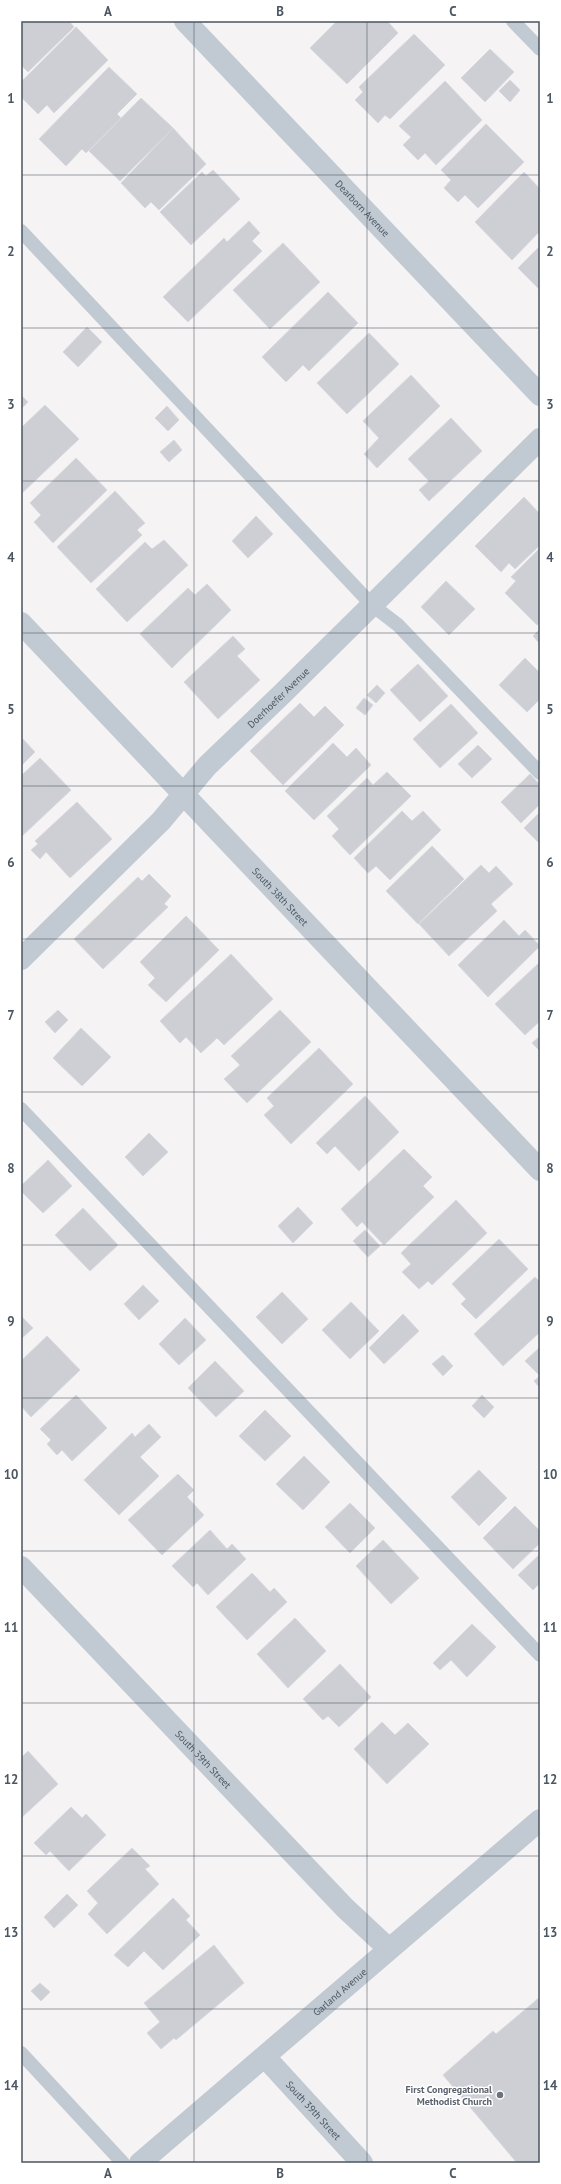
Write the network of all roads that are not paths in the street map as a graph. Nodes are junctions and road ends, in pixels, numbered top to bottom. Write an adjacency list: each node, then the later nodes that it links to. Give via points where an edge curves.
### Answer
1 (185, 21): 5 (street, Dearborn Avenue)
2 (513, 21): 3 (lane)
3 (540, 49)
4 (21, 231): 7 (lane)
5 (540, 395)
6 (540, 439): 7 (street, Doerhoefer Avenue)
7 (372, 605): 9 (lane, via 398,625); 10 (street, Doerhoefer Avenue, via 207,766)
8 (21, 623): 10 (street, South 38th Street)
9 (540, 773)
10 (183, 794): 11 (street, Doerhoefer Avenue, via 161,821); 13 (street, South 38th Street)
11 (21, 959)
12 (21, 1109): 15 (lane)
13 (540, 1170)
14 (21, 1567): 17 (street, South 39th Street, via 345,1908)
15 (540, 1655)
16 (540, 1820): 17 (street, Garland Avenue)
17 (388, 1949): 19 (street, Garland Avenue)
18 (21, 2053): 20 (lane)
19 (265, 2057): 21 (street, Garland Avenue); 22 (street, South 39th Street)
20 (123, 2163)
21 (140, 2163)
22 (362, 2163)

